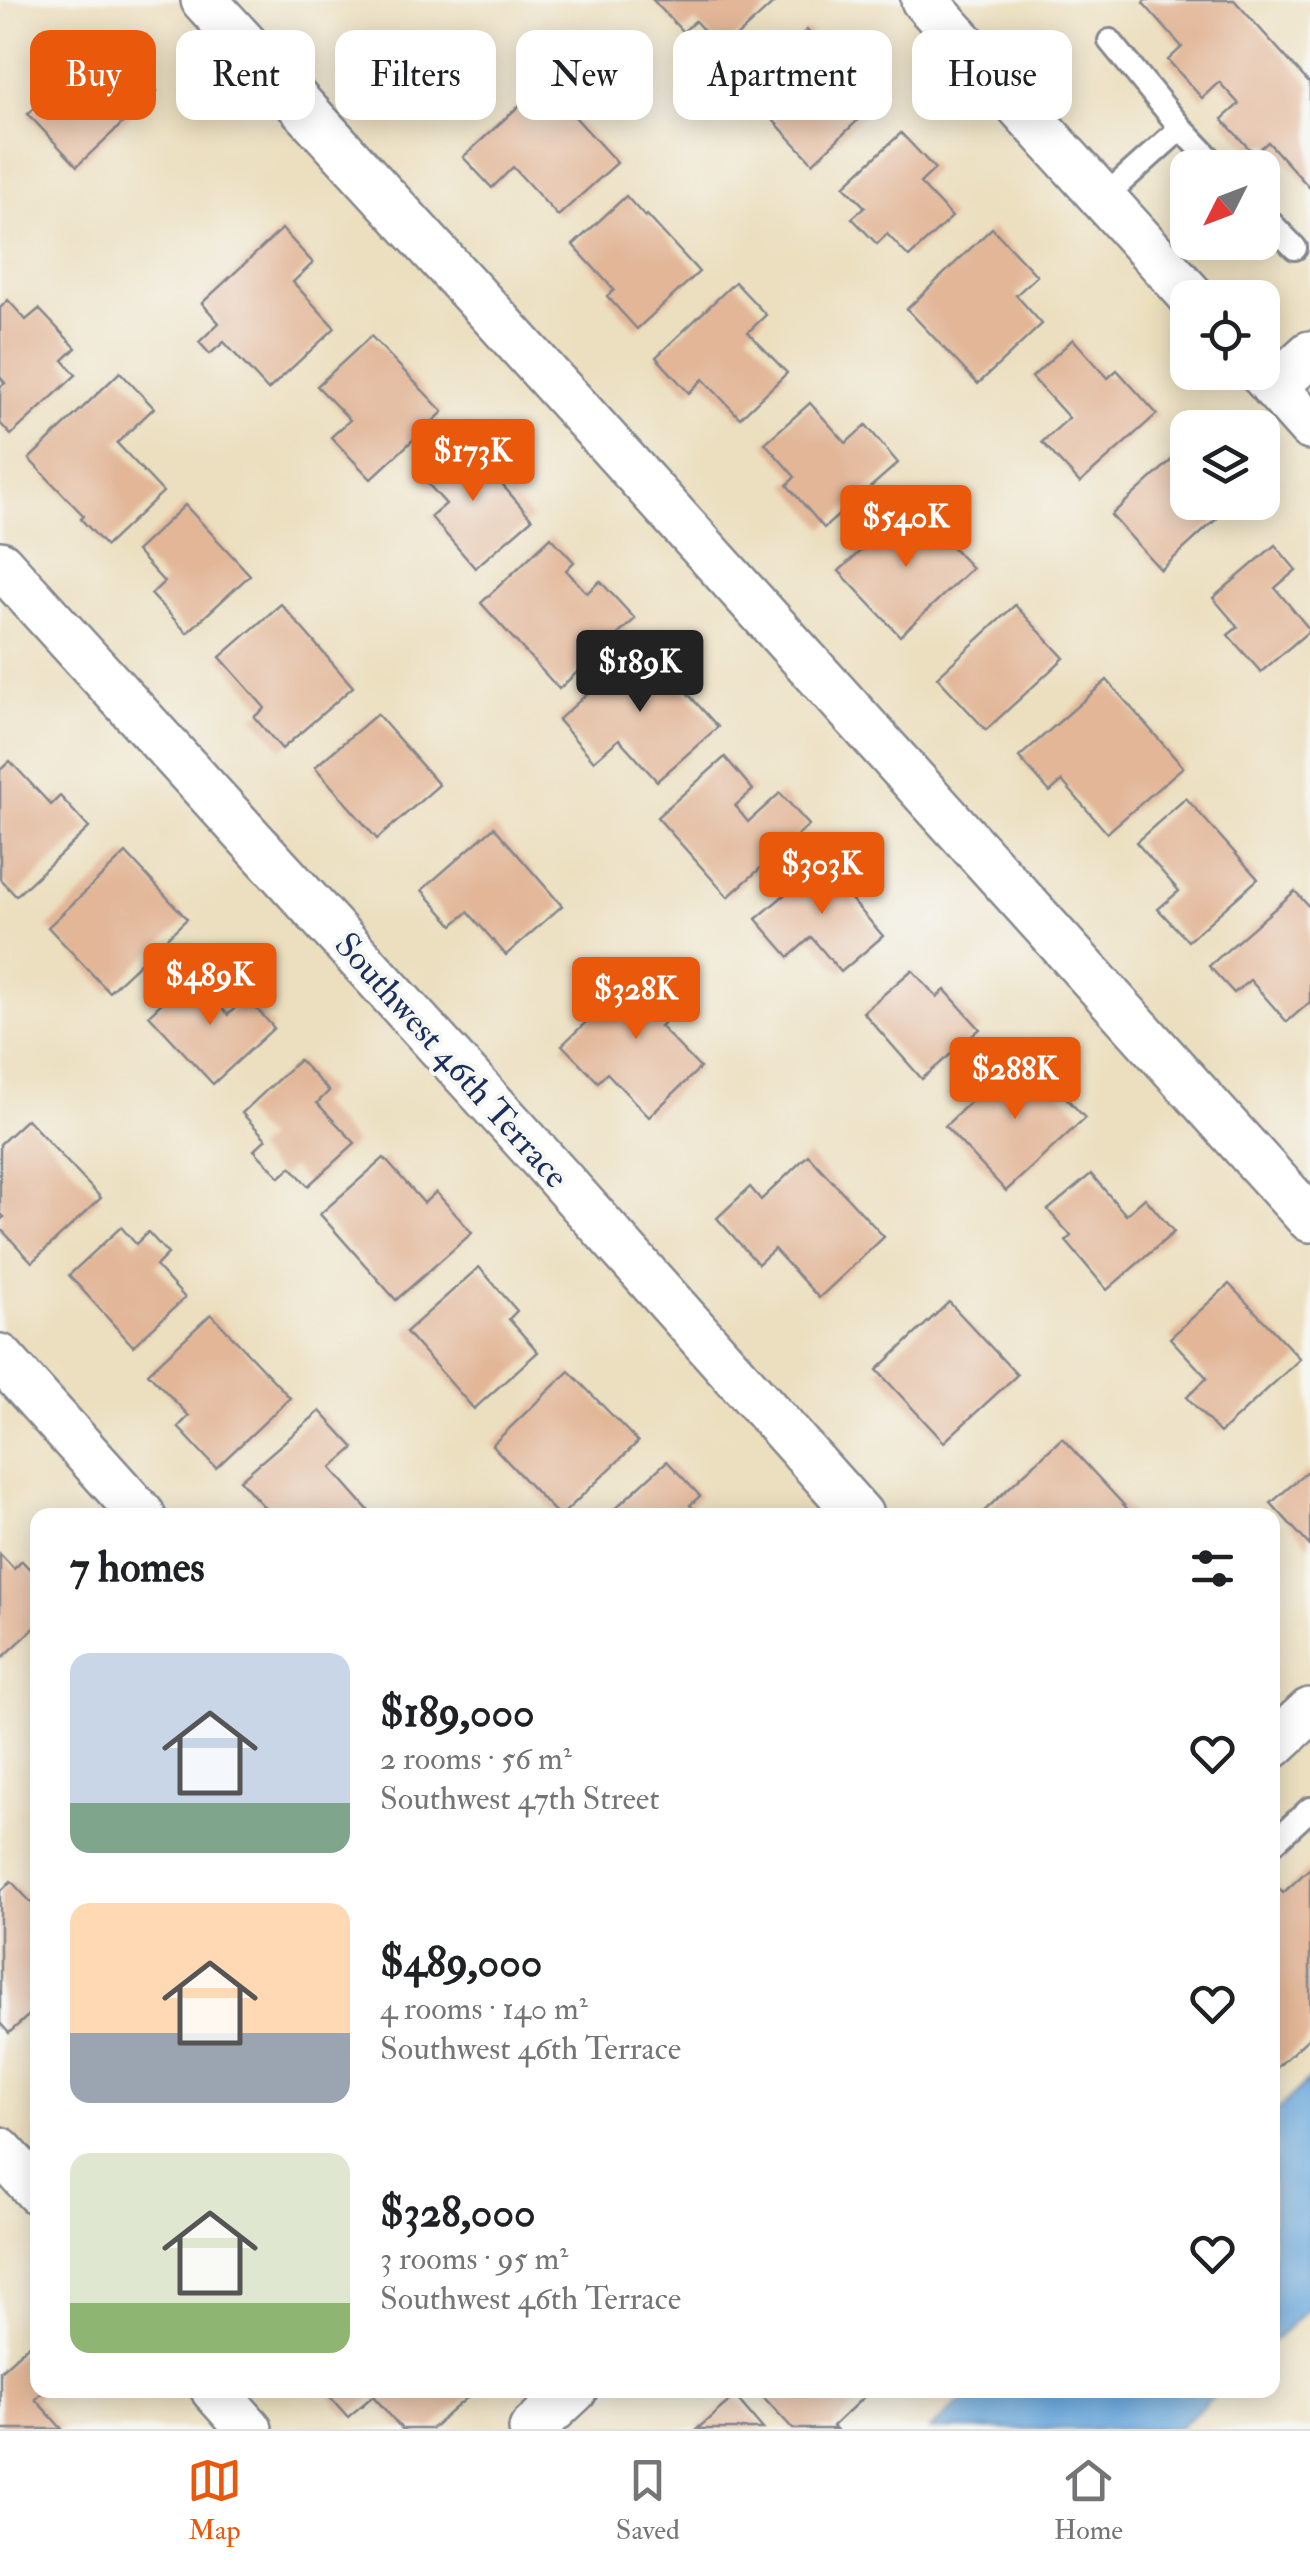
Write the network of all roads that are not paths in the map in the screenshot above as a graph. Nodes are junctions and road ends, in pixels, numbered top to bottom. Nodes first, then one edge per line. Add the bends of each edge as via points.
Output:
1 (204, 0) edge
2 (924, 0) edge
3 (1110, 40) dead end
4 (1182, 128) junction
5 (1202, 150) edge
6 (1103, 198) junction
7 (1280, 233) edge
8 (1295, 248) dead end
9 (1177, 280) edge
10 (1310, 354) edge
11 (1280, 372) edge
12 (1276, 390) edge
13 (1310, 427) edge
14 (0, 564) edge
15 (1310, 1219) edge
16 (0, 1357) edge
17 (136, 1508) edge
18 (854, 1508) edge
19 (1310, 1711) edge
20 (1280, 1739) edge
21 (1310, 1809) edge
22 (1280, 1837) edge
23 (0, 2150) edge
24 (30, 2183) edge
25 (221, 2398) edge
26 (565, 2398) edge
27 (249, 2429) edge
28 (532, 2429) edge

1 - 15 street
2 - 6 street
3 - 4 lane
4 - 5 lane
4 - 6 lane
6 - 9 street
7 - 8 lane
10 - 11 street
12 - 13 street
14 - 18 street, Southwest 46th Terrace
16 - 17 street
19 - 20 street
21 - 22 lane
23 - 24 street
25 - 27 street
26 - 28 street

